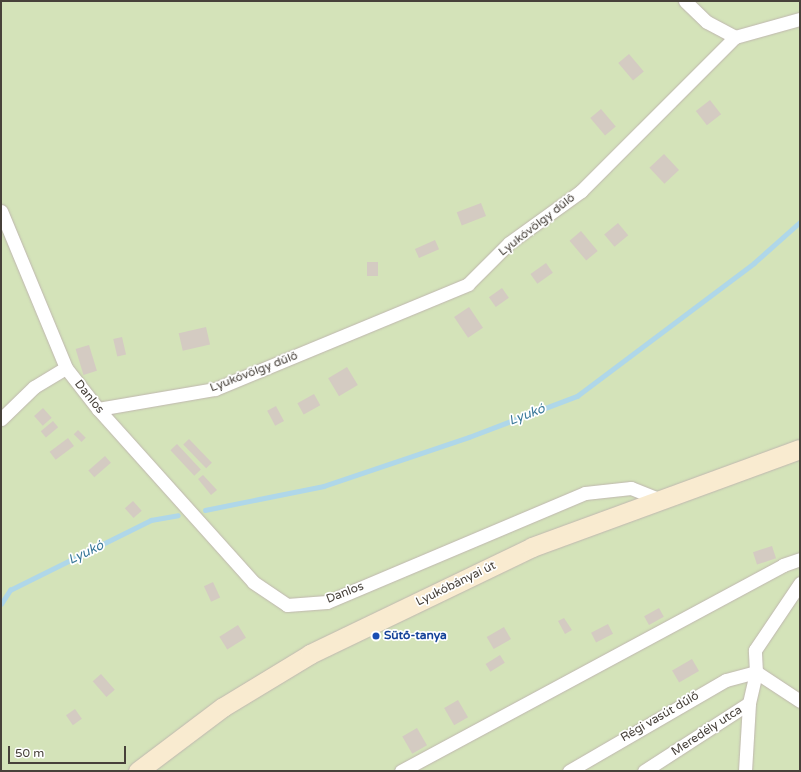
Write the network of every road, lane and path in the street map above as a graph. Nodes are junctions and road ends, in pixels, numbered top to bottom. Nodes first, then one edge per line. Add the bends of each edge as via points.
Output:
1 (685, 1) edge
2 (800, 19) edge
3 (735, 37) junction
4 (1, 211) edge
5 (66, 368) junction
6 (98, 409) junction
7 (1, 419) edge
8 (800, 449) edge
9 (660, 500) junction
10 (800, 560) edge
11 (800, 583) edge
12 (756, 672) junction
13 (800, 701) edge
14 (749, 704) junction
15 (138, 771) edge
16 (401, 771) edge
17 (569, 771) edge
18 (644, 771) edge
19 (745, 771) edge

1 - 3 street via 707,22
2 - 3 street, Lyukóvölgy dűlő
3 - 6 street, Lyukóvölgy dűlő via 581,191 510,243 468,284 215,389
4 - 5 street, Danlos
5 - 6 street, Danlos
5 - 7 street, Danlos via 34,387
6 - 9 street, Danlos via 253,582 287,605 327,602 585,493 631,488
8 - 9 main road, Lyukóbányai út
9 - 15 main road, Lyukóbányai út via 532,548 310,654 224,708
10 - 16 street via 783,565
11 - 12 street via 754,650
12 - 13 street
12 - 14 street
12 - 17 street, Régi vasút dűlő via 726,680
14 - 18 street, Meredély utca
14 - 19 street

